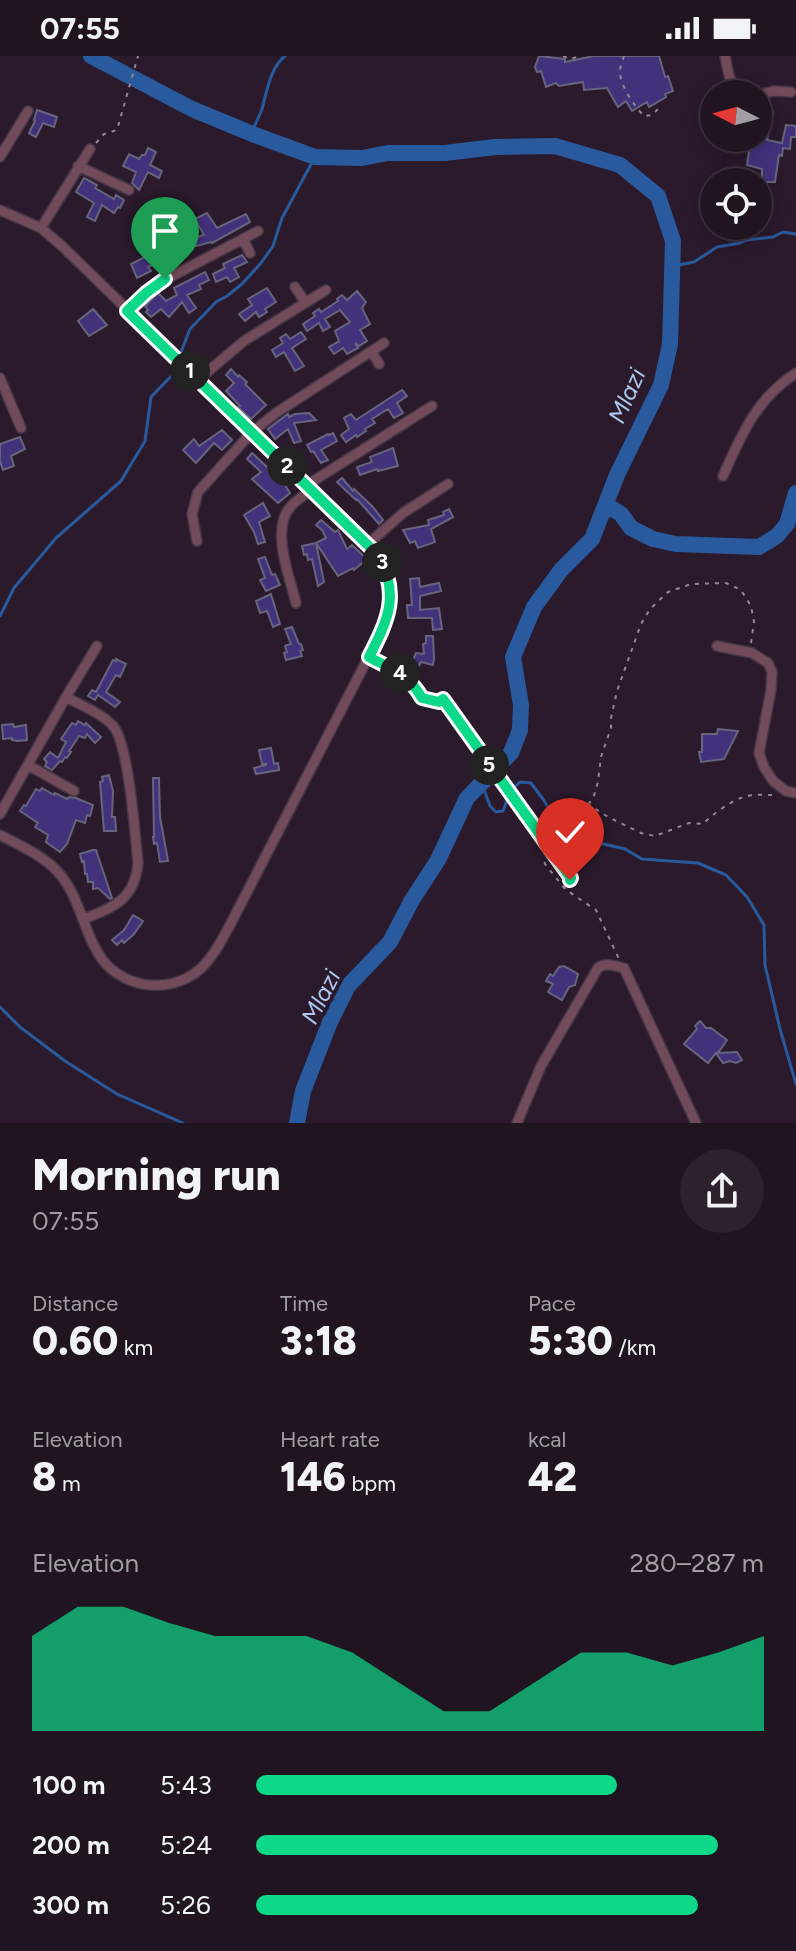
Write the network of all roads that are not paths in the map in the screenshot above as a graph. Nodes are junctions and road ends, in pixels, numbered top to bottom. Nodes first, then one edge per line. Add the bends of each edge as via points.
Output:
1 (725, 56) edge
2 (731, 80) edge
3 (772, 92) edge
4 (791, 92) dead end
5 (28, 111) dead end
6 (90, 149) road end
7 (0, 157) edge
8 (78, 166) junction
9 (129, 190) dead end
10 (0, 210) edge
11 (41, 228) junction
12 (258, 231) dead end
13 (243, 239) junction
14 (250, 253) dead end
15 (295, 287) dead end
16 (326, 290) dead end
17 (305, 302) junction
18 (127, 311) junction
19 (384, 343) dead end
20 (372, 352) junction
21 (379, 364) dead end
22 (796, 373) edge
23 (0, 379) edge
24 (199, 379) junction
25 (432, 406) dead end
26 (21, 428) dead end
27 (252, 432) junction
28 (723, 476) dead end
29 (448, 484) dead end
30 (310, 487) junction
31 (197, 541) dead end
32 (368, 544) junction
33 (296, 603) dead end
34 (97, 646) dead end
35 (717, 646) dead end
36 (66, 697) junction
37 (28, 765) junction
38 (74, 791) dead end
39 (791, 792) edge
40 (0, 814) edge
41 (0, 835) edge
42 (84, 919) junction
43 (517, 1123) edge
44 (696, 1123) edge

1 - 2 street
3 - 4 street
5 - 7 street
6 - 8 street
8 - 9 street
8 - 11 street
10 - 11 street
11 - 18 street
12 - 13 street
13 - 14 street
13 - 18 street via 157,284
15 - 17 street
16 - 17 street
17 - 24 street via 236,347
18 - 24 street
19 - 20 street
20 - 21 street
20 - 27 street
22 - 28 street via 767,396 749,421
23 - 26 street
24 - 27 street
25 - 30 street
27 - 30 street
27 - 31 street via 198,492 192,514
29 - 32 street
30 - 32 street
30 - 33 street via 282,523
32 - 42 street via 387,574 391,602 383,629 212,955 179,982 142,985 104,962
34 - 36 street
35 - 39 street via 748,652 768,663 772,672 759,753 773,781
36 - 37 street
36 - 42 street via 103,717 120,738 138,863 125,897
37 - 38 street
37 - 40 street
41 - 42 street via 57,871
43 - 44 street via 541,1066 602,964 624,968

